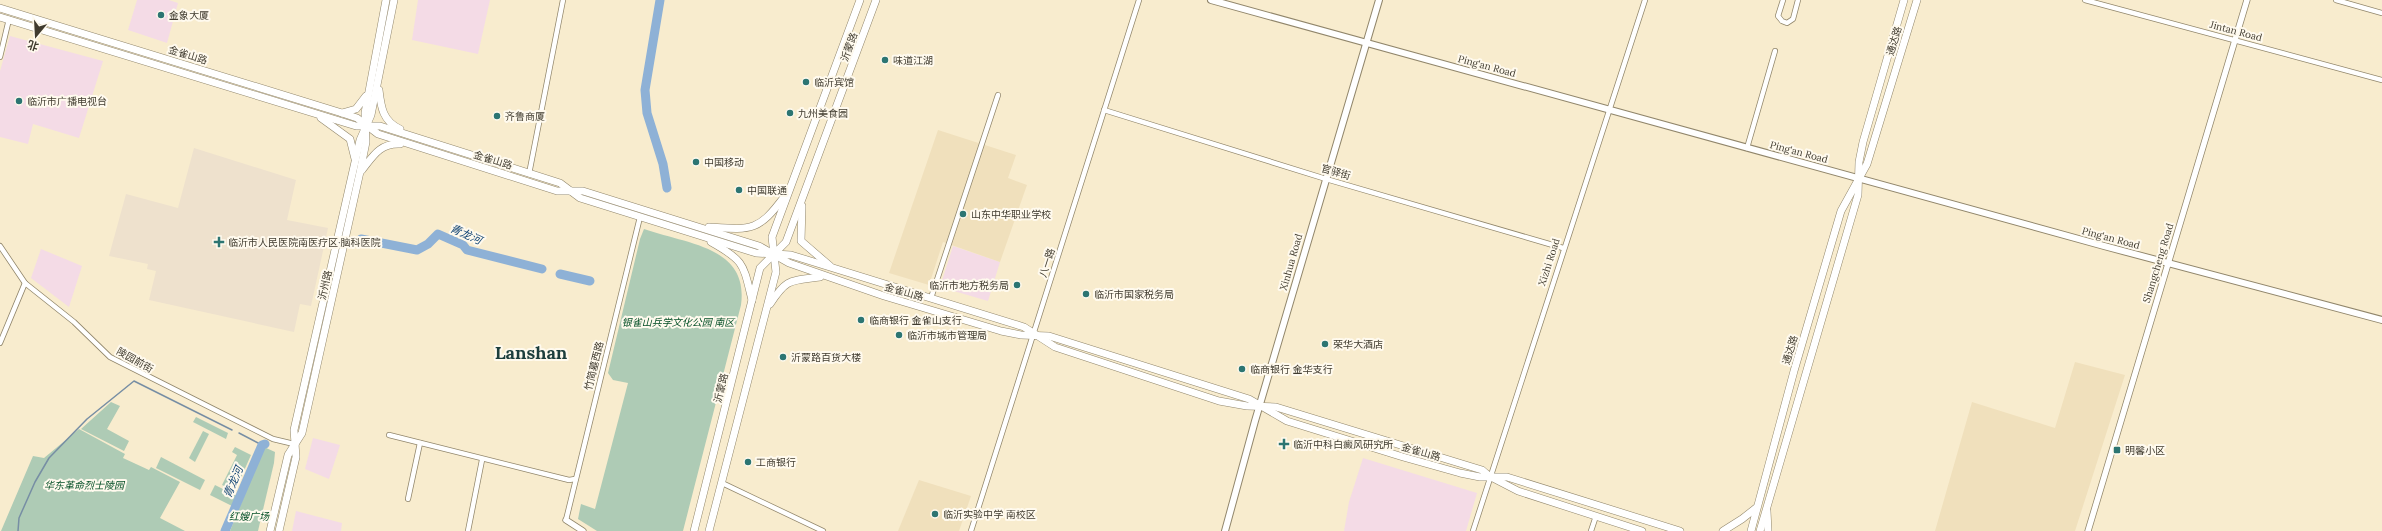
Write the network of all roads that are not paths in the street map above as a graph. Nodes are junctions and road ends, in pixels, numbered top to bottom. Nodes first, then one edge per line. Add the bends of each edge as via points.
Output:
1 (386, 0) edge
2 (394, 0) edge
3 (563, 0) edge
4 (860, 0) edge
5 (876, 0) edge
6 (1139, 0) edge
7 (1211, 0) edge
8 (1379, 0) edge
9 (1645, 0) edge
10 (1783, 0) edge
11 (1798, 0) edge
12 (1904, 0) edge
13 (1917, 0) edge
14 (2085, 0) edge
15 (2247, 0) edge
16 (2336, 0) edge
17 (0, 8) edge
18 (2382, 13) edge
19 (0, 17) edge
20 (9, 20) junction
21 (2235, 40) junction
22 (1366, 43) junction
23 (1775, 51) dead end
24 (0, 57) edge
25 (2382, 80) edge
26 (378, 84) junction
27 (369, 88) junction
28 (998, 95) dead end
29 (1104, 110) junction
30 (1608, 110) junction
31 (342, 113) junction
32 (316, 114) junction
33 (367, 127) junction
34 (420, 139) junction
35 (410, 144) junction
36 (1748, 148) junction
37 (355, 162) junction
38 (360, 172) junction
39 (529, 174) junction
40 (1859, 178) junction
41 (1326, 179) junction
42 (569, 190) junction
43 (789, 191) junction
44 (802, 199) junction
45 (640, 217) junction
46 (697, 226) junction
47 (697, 235) junction
48 (0, 246) edge
49 (1563, 248) junction
50 (773, 254) junction
51 (2167, 263) junction
52 (832, 268) junction
53 (822, 276) junction
54 (25, 283) junction
55 (931, 298) junction
56 (752, 302) junction
57 (766, 309) junction
58 (2382, 320) edge
59 (1034, 334) junction
60 (0, 343) edge
61 (1259, 406) junction
62 (389, 435) dead end
63 (294, 444) junction
64 (420, 444) junction
65 (482, 460) junction
66 (1489, 476) junction
67 (575, 479) junction
68 (722, 484) junction
69 (408, 499) dead end
70 (1767, 506) junction
71 (1756, 507) junction
72 (1596, 516) junction
73 (566, 520) joint
74 (579, 530) edge
75 (270, 531) edge
76 (279, 531) edge
77 (468, 531) edge
78 (694, 531) edge
79 (709, 531) edge
80 (823, 531) edge
81 (971, 531) edge
82 (1225, 531) edge
83 (1473, 531) edge
84 (1590, 531) edge
85 (1642, 531) edge
86 (1680, 531) edge
87 (1723, 531) edge
88 (1751, 531) edge
89 (1760, 531) edge
90 (1768, 531) edge
91 (2088, 531) edge

1 - 27 main road, 沂州路
2 - 26 main road, 沂州路
3 - 39 street
4 - 43 main road, 沂蒙路
5 - 44 main road, 沂蒙路
6 - 29 street, 八一路
7 - 22 main road, Ping'an Road
8 - 22 main road, Xinhua Road
9 - 30 street, Xizhi Road
10 - 11 street via 1778,16 1787,23 1793,20
12 - 40 main road, 通达路 via 1863,142
13 - 40 main road, 通达路 via 1867,164
14 - 21 street, Jintan Road
15 - 21 street, Shangcheng Road
16 - 18 street
17 - 31 main road, 金雀山路
19 - 20 main road, 金雀山路
20 - 24 street
20 - 32 main road, 金雀山路
21 - 25 street, Jintan Road
21 - 51 street, Shangcheng Road
22 - 30 main road, Ping'an Road
22 - 41 main road, Xinhua Road
23 - 36 street
26 - 33 main road, 沂州路
26 - 34 main road via 381,108 385,117 394,126
27 - 31 main road via 359,106
27 - 33 main road, 沂州路 via 365,113
28 - 55 street
29 - 41 street, 官驿街
29 - 59 street, 八一路
30 - 36 main road, Ping'an Road
30 - 49 street, Xizhi Road
31 - 33 main road, 金雀山路 via 357,118
32 - 33 main road, 金雀山路
32 - 37 main road via 350,139
33 - 34 main road, 金雀山路 via 380,126
33 - 35 main road, 金雀山路 via 378,134
33 - 37 main road, 沂州路 via 360,140
33 - 38 main road, 沂州路
34 - 39 main road, 金雀山路
35 - 38 main road via 392,143 378,149
35 - 42 main road, 金雀山路 via 557,191
36 - 40 main road, Ping'an Road
37 - 63 main road, 沂州路 via 294,430
38 - 63 main road, 沂州路 via 302,433
39 - 42 main road, 金雀山路 via 560,183
40 - 51 main road, Ping'an Road
40 - 70 main road, 通达路 via 1856,201
40 - 71 main road, 通达路 via 1841,211
41 - 49 street, 官驿街
41 - 61 main road, Xinhua Road
42 - 45 main road, 金雀山路 via 580,198
42 - 46 main road, 金雀山路 via 583,191
43 - 46 main road via 768,218 745,230
43 - 50 main road, 沂蒙路 via 772,237
44 - 50 main road, 沂蒙路 via 786,242
44 - 52 main road via 802,241
45 - 47 main road, 金雀山路
45 - 67 street, 竹简墓西路
46 - 50 main road, 金雀山路 via 758,246
47 - 50 main road, 金雀山路 via 756,253
47 - 56 main road via 734,255 744,269
48 - 54 street, 陵园前街
49 - 66 street, Xizhi Road
50 - 52 main road, 金雀山路 via 791,256
50 - 53 main road, 金雀山路
50 - 56 main road, 沂蒙路 via 760,268
50 - 57 main road, 沂蒙路 via 776,272
51 - 58 main road, Ping'an Road
51 - 91 street, Shangcheng Road
52 - 55 main road, 金雀山路
53 - 57 main road via 789,281 781,287
53 - 59 main road, 金雀山路 via 1001,331 1021,335
54 - 60 street
54 - 63 street, 陵园前街 via 74,322 110,356 273,439
55 - 59 main road, 金雀山路 via 1024,327
56 - 78 main road, 沂蒙路
57 - 68 main road, 沂蒙路
59 - 61 main road, 金雀山路 via 1049,336 1151,366 1249,399
59 - 61 main road, 金雀山路 via 1055,347 1159,382 1219,401
59 - 81 street, 八一路
61 - 66 main road, 金雀山路 via 1287,421 1403,457 1460,473
61 - 82 main road, Xinhua Road
62 - 64 street
63 - 75 main road, 沂州路 via 288,455
63 - 76 main road, 沂州路 via 296,457
64 - 65 street
64 - 69 street
65 - 67 street via 568,480
65 - 77 street
66 - 72 main road, 金雀山路 via 1518,491
66 - 83 street, Xizhi Road
66 - 86 main road, 金雀山路 via 1507,477
67 - 73 street, 竹简墓西路
68 - 79 main road, 沂蒙路
68 - 80 street
70 - 89 main road, 通达路
70 - 90 main road
71 - 87 main road
71 - 88 main road, 通达路
72 - 84 street
72 - 85 main road, 金雀山路
73 - 74 street

